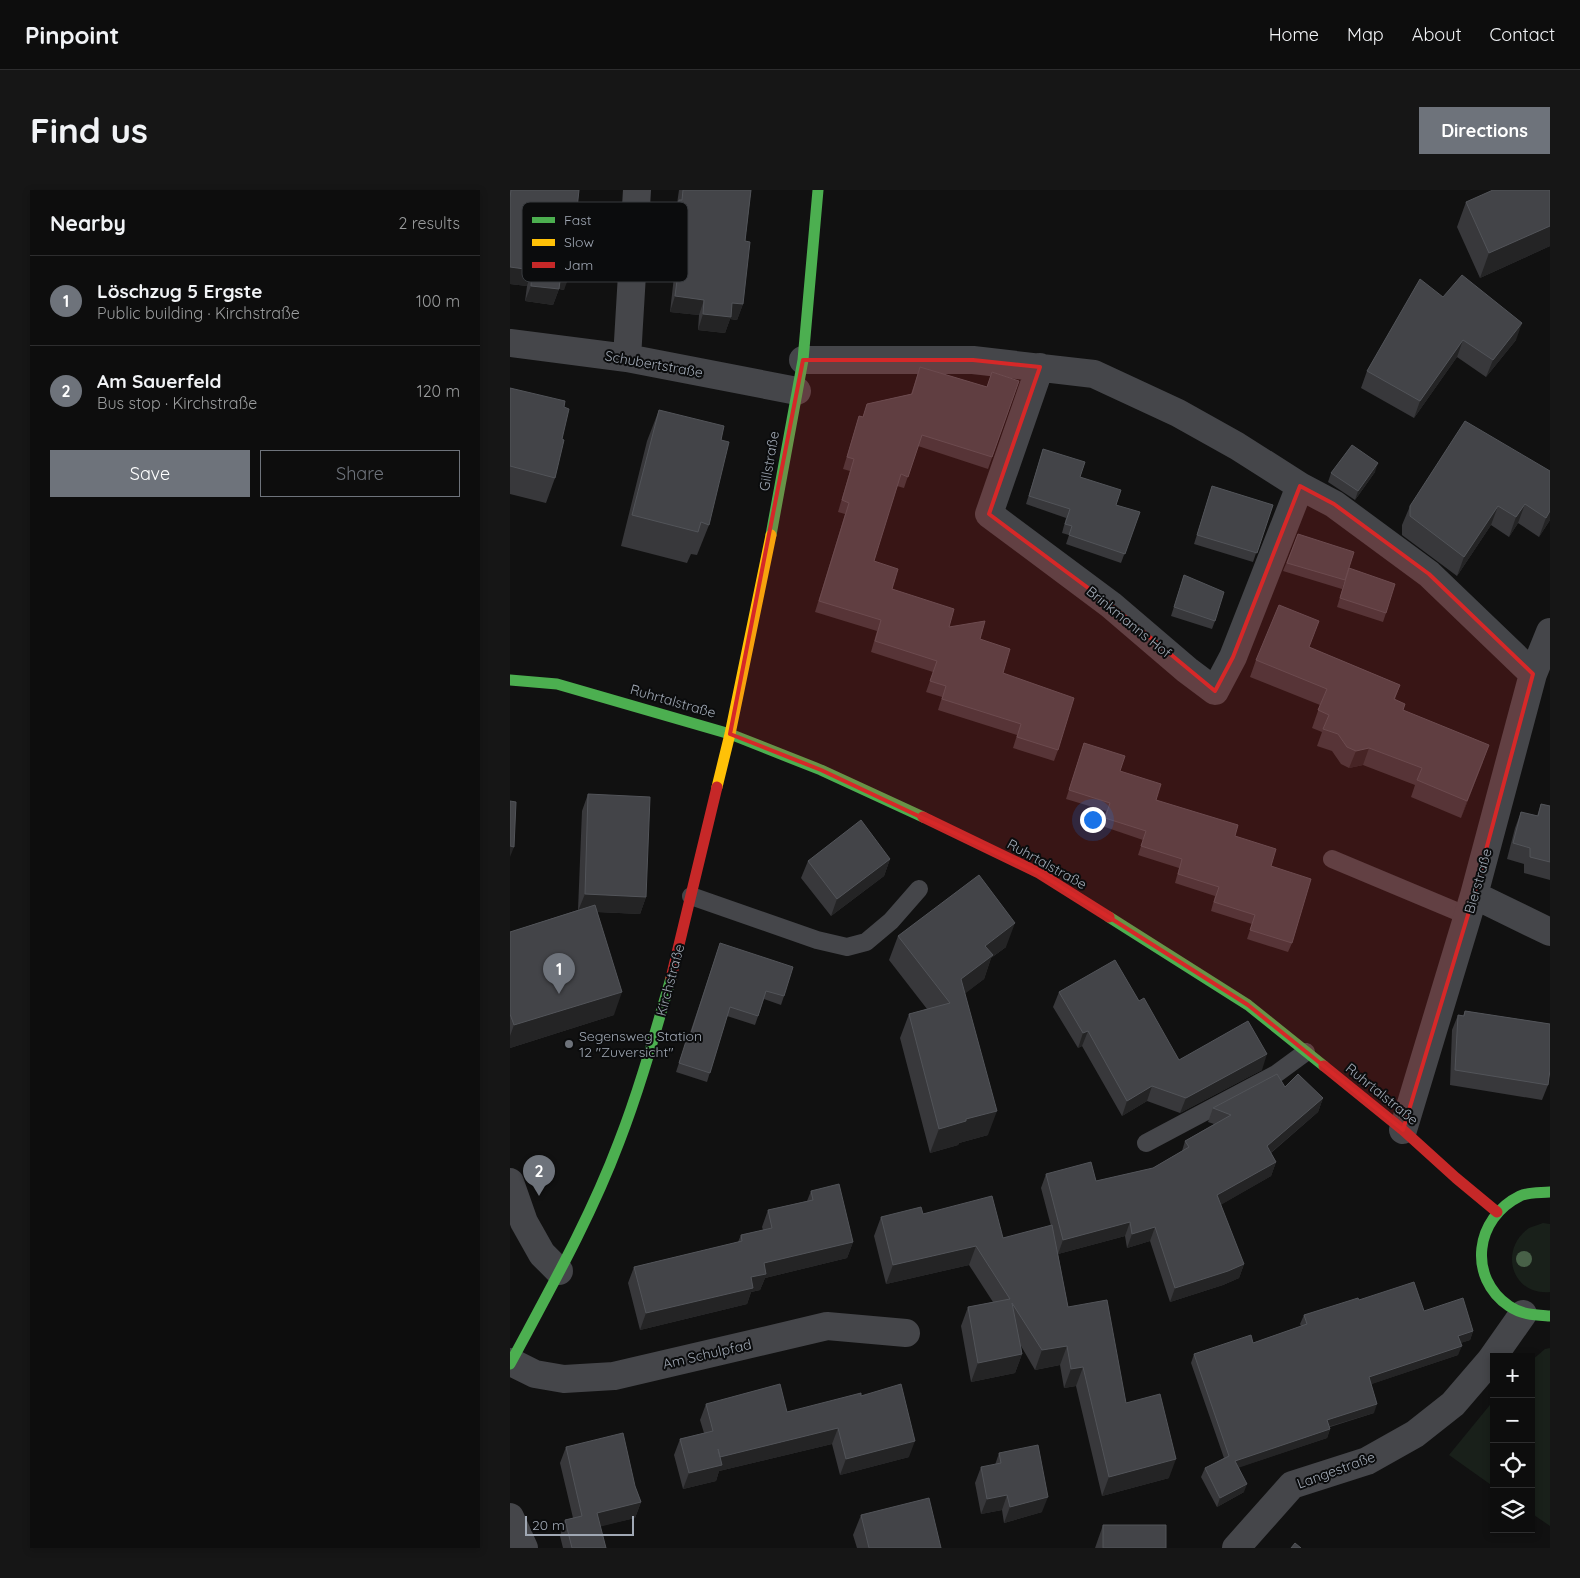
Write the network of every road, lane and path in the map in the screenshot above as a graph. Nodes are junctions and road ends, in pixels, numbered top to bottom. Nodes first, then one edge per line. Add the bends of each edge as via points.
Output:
1 (818, 190) edge
2 (632, 282) edge
3 (510, 343) edge
4 (627, 358) junction
5 (803, 360) junction
6 (1040, 367) junction
7 (797, 391) junction
8 (1300, 486) junction
9 (1550, 632) edge
10 (1533, 674) junction
11 (510, 680) edge
12 (730, 734) junction
13 (1332, 859) dead end
14 (918, 889) dead end
15 (691, 896) junction
16 (1471, 906) junction
17 (1550, 932) edge
18 (1306, 1052) junction
19 (1403, 1130) junction
20 (1146, 1143) dead end
21 (510, 1182) edge
22 (1550, 1192) edge
23 (1496, 1212) junction
24 (559, 1271) junction
25 (1523, 1314) junction
26 (1550, 1316) edge
27 (906, 1334) dead end
28 (510, 1363) edge
29 (510, 1517) edge
30 (524, 1548) edge
31 (1236, 1548) edge

1 - 5 main road, Gillstraße
2 - 4 street
3 - 4 street, Schubertstraße
4 - 7 street, Schubertstraße
5 - 6 street via 973,360
5 - 7 main road, Gillstraße
6 - 8 street via 1094,374 1178,413
6 - 8 street, Brinkmanns Hof via 989,514 1111,605 1215,690 1233,657
7 - 12 main road, Gillstraße via 768,554
8 - 10 street via 1334,504 1429,574
9 - 10 street, Bierstraße
10 - 16 street, Bierstraße
11 - 12 main road, Ruhrtalstraße via 557,684
12 - 15 main road, Kirchstraße
12 - 18 main road, Ruhrtalstraße via 821,770 1039,873 1248,1005
13 - 16 lane
14 - 15 lane via 891,921 866,942 847,947 817,940
15 - 24 main road, Kirchstraße via 650,1054 619,1144
16 - 17 street
16 - 19 street, Bierstraße
18 - 19 main road, Ruhrtalstraße
18 - 20 lane via 1276,1074
19 - 23 main road, Ruhrtalstraße
21 - 24 street via 524,1222 542,1254
22 - 23 main road via 1523,1195
23 - 25 main road via 1484,1233 1480,1258 1484,1274 1502,1301
24 - 28 main road, Kirchstraße
25 - 26 main road
25 - 31 street, Langestraße via 1490,1361 1453,1404 1416,1434 1367,1461 1292,1485
27 - 28 street, Am Schulpfad via 827,1326 604,1377 564,1379 535,1374
29 - 30 street

